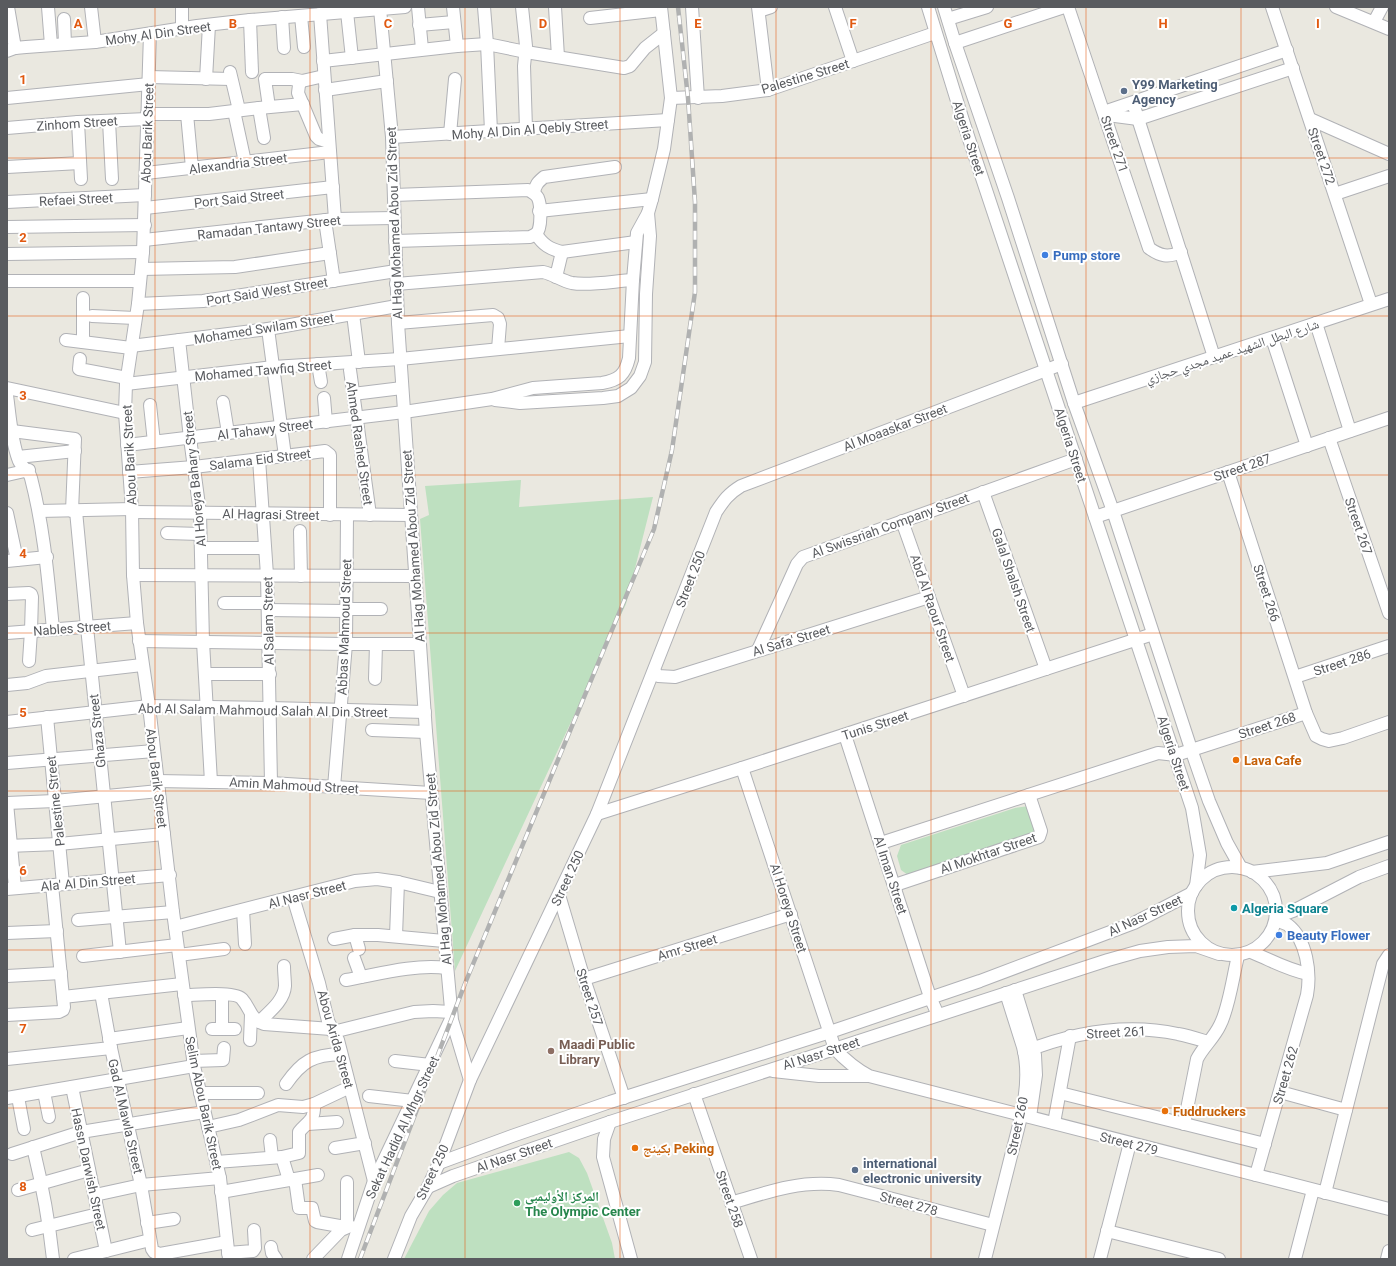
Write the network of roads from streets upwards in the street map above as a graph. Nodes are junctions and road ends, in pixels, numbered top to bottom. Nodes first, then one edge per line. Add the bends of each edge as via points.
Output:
1 (8, 7) edge
2 (48, 7) edge
3 (94, 7) edge
4 (182, 7) edge
5 (405, 7) edge
6 (418, 7) edge
7 (452, 7) edge
8 (484, 7) edge
9 (522, 7) edge
10 (555, 7) edge
11 (692, 7) edge
12 (772, 7) edge
13 (835, 7) edge
14 (928, 7) edge
15 (987, 7) edge
16 (1064, 7) edge
17 (1068, 7) edge
18 (1272, 7) edge
19 (1336, 7) edge
20 (1382, 7) edge
21 (380, 9) junction
22 (661, 9) edge
23 (758, 9) edge
24 (347, 12) junction
25 (946, 13) edge
26 (320, 14) junction
27 (301, 16) junction
28 (282, 17) junction
29 (590, 18) dead end
30 (64, 19) dead end
31 (250, 20) junction
32 (454, 22) junction
33 (1374, 22) junction
34 (209, 25) junction
35 (419, 25) junction
36 (182, 29) junction
37 (1389, 29) edge
38 (664, 33) junction
39 (935, 33) junction
40 (150, 34) junction
41 (95, 42) junction
42 (955, 42) junction
43 (65, 44) junction
44 (488, 44) junction
45 (51, 45) junction
46 (457, 46) junction
47 (304, 47) dead end
48 (284, 48) dead end
49 (11, 49) edge
50 (422, 49) junction
51 (1287, 50) junction
52 (526, 52) junction
53 (384, 54) junction
54 (558, 57) junction
55 (352, 58) junction
56 (323, 61) junction
57 (853, 61) junction
58 (1293, 68) junction
59 (260, 74) junction
60 (324, 76) junction
61 (206, 79) junction
62 (455, 79) dead end
63 (149, 80) junction
64 (302, 81) junction
65 (387, 81) junction
66 (325, 90) junction
67 (768, 90) junction
68 (7, 98) edge
69 (671, 98) junction
70 (698, 98) junction
71 (1133, 103) junction
72 (303, 104) junction
73 (264, 107) junction
74 (237, 110) junction
75 (1104, 112) junction
76 (187, 114) junction
77 (147, 117) junction
78 (1138, 119) junction
79 (1310, 119) junction
80 (109, 120) junction
81 (668, 120) junction
82 (78, 122) junction
83 (7, 128) edge
84 (526, 129) junction
85 (491, 131) junction
86 (450, 134) junction
87 (392, 137) junction
88 (264, 138) dead end
89 (329, 147) junction
90 (1389, 154) edge
91 (245, 162) junction
92 (80, 163) junction
93 (8, 165) edge
94 (615, 167) dead end
95 (192, 168) junction
96 (146, 174) junction
97 (1389, 176) edge
98 (81, 179) dead end
99 (112, 179) dead end
100 (334, 187) junction
101 (534, 193) junction
102 (1334, 194) junction
103 (145, 195) junction
104 (394, 195) junction
105 (652, 200) junction
106 (7, 202) edge
107 (145, 208) junction
108 (539, 211) junction
109 (648, 213) junction
110 (394, 218) junction
111 (1015, 219) junction
112 (330, 220) junction
113 (145, 225) junction
114 (997, 225) junction
115 (7, 227) edge
116 (536, 234) junction
117 (144, 240) junction
118 (395, 241) junction
119 (636, 242) junction
120 (143, 252) junction
121 (562, 252) junction
122 (1181, 252) junction
123 (330, 253) junction
124 (7, 254) edge
125 (396, 271) junction
126 (141, 275) junction
127 (556, 277) junction
128 (633, 280) junction
129 (7, 281) edge
130 (334, 281) junction
131 (396, 284) junction
132 (83, 298) dead end
133 (1389, 299) edge
134 (138, 304) junction
135 (1371, 304) junction
136 (397, 306) junction
137 (353, 314) junction
138 (92, 316) dead end
139 (1047, 316) junction
140 (136, 318) junction
141 (398, 323) junction
142 (1030, 323) junction
143 (1316, 323) junction
144 (268, 329) junction
145 (630, 336) junction
146 (1272, 338) junction
147 (66, 340) dead end
148 (179, 340) junction
149 (83, 342) junction
150 (131, 347) junction
151 (498, 349) junction
152 (1214, 357) junction
153 (80, 359) dead end
154 (400, 359) junction
155 (318, 364) junction
156 (1062, 364) junction
157 (354, 366) junction
158 (273, 367) junction
159 (1046, 370) junction
160 (183, 378) junction
161 (126, 381) junction
162 (320, 382) dead end
163 (7, 388) edge
164 (402, 388) junction
165 (353, 394) junction
166 (7, 395) edge
167 (324, 398) dead end
168 (492, 399) junction
169 (223, 402) dead end
170 (1074, 403) junction
171 (150, 405) dead end
172 (125, 412) junction
173 (404, 412) junction
174 (356, 418) junction
175 (1389, 418) edge
176 (326, 422) junction
177 (281, 427) junction
178 (12, 431) junction
179 (1350, 431) junction
180 (228, 433) junction
181 (190, 438) junction
182 (1329, 438) junction
183 (154, 442) junction
184 (127, 445) junction
185 (1307, 446) junction
186 (75, 451) junction
187 (285, 456) junction
188 (18, 457) junction
189 (259, 459) junction
190 (1076, 459) junction
191 (194, 467) junction
192 (28, 470) junction
193 (129, 472) junction
194 (1228, 472) junction
195 (7, 475) edge
196 (983, 492) junction
197 (730, 493) joint
198 (39, 511) junction
199 (74, 511) junction
200 (132, 511) junction
201 (1113, 511) junction
202 (7, 513) edge
203 (200, 513) junction
204 (263, 514) junction
205 (330, 515) junction
206 (347, 515) junction
207 (370, 515) junction
208 (411, 516) junction
209 (1095, 517) junction
210 (902, 521) junction
211 (300, 531) dead end
212 (167, 534) dead end
213 (200, 534) junction
214 (201, 548) junction
215 (265, 548) junction
216 (46, 556) junction
217 (12, 560) edge
218 (133, 575) junction
219 (202, 575) junction
220 (268, 576) junction
221 (301, 576) junction
222 (346, 576) junction
223 (415, 576) junction
224 (7, 594) edge
225 (928, 597) junction
226 (224, 603) dead end
227 (268, 606) junction
228 (381, 609) dead end
229 (346, 610) junction
230 (1389, 613) edge
231 (137, 623) junction
232 (87, 627) junction
233 (53, 629) junction
234 (31, 631) junction
235 (7, 633) edge
236 (1153, 634) junction
237 (1136, 640) junction
238 (139, 641) junction
239 (203, 642) junction
240 (269, 643) junction
241 (346, 644) junction
242 (376, 644) junction
243 (420, 644) junction
244 (1389, 646) edge
245 (758, 650) junction
246 (28, 661) dead end
247 (142, 665) junction
248 (1046, 669) junction
249 (91, 671) junction
250 (654, 672) junction
251 (205, 674) junction
252 (270, 674) junction
253 (1295, 677) junction
254 (375, 679) dead end
255 (7, 685) edge
256 (964, 696) junction
257 (148, 706) junction
258 (207, 707) junction
259 (270, 708) junction
260 (340, 710) junction
261 (95, 712) junction
262 (425, 712) junction
263 (1306, 713) junction
264 (46, 717) junction
265 (7, 722) edge
266 (1389, 722) edge
267 (372, 730) dead end
268 (426, 732) junction
269 (845, 735) junction
270 (1191, 750) junction
271 (154, 751) junction
272 (100, 755) junction
273 (1176, 755) junction
274 (51, 759) junction
275 (7, 763) edge
276 (742, 768) junction
277 (211, 782) junction
278 (271, 783) junction
279 (158, 786) junction
280 (334, 787) junction
281 (431, 793) junction
282 (1029, 795) junction
283 (104, 796) junction
284 (55, 801) junction
285 (7, 803) edge
286 (597, 814) junction
287 (164, 834) junction
288 (108, 839) junction
289 (1389, 842) edge
290 (881, 843) junction
291 (59, 844) junction
292 (9, 846) edge
293 (1389, 866) edge
294 (1247, 870) junction
295 (170, 875) junction
296 (112, 880) junction
297 (398, 882) junction
298 (58, 885) junction
299 (895, 885) junction
300 (11, 889) edge
301 (1194, 890) junction
302 (440, 892) junction
303 (559, 895) junction
304 (293, 897) junction
305 (243, 910) junction
306 (173, 912) junction
307 (791, 914) junction
308 (116, 917) junction
309 (1276, 919) junction
310 (78, 920) dead end
311 (175, 927) junction
312 (57, 931) junction
313 (7, 933) edge
314 (355, 935) junction
315 (334, 939) dead end
316 (399, 940) junction
317 (444, 941) junction
318 (245, 944) dead end
319 (224, 949) dead end
320 (178, 950) junction
321 (120, 952) junction
322 (1250, 952) junction
323 (1219, 954) junction
324 (1389, 955) edge
325 (83, 956) dead end
326 (1238, 956) junction
327 (284, 966) dead end
328 (447, 968) junction
329 (61, 973) junction
330 (1308, 974) junction
331 (7, 976) edge
332 (361, 977) junction
333 (584, 979) junction
334 (346, 980) dead end
335 (183, 990) junction
336 (1010, 992) junction
337 (101, 993) junction
338 (222, 995) junction
339 (930, 997) junction
340 (63, 998) junction
341 (7, 1015) edge
342 (938, 1015) junction
343 (451, 1016) junction
344 (255, 1019) junction
345 (188, 1028) junction
346 (235, 1029) dead end
347 (332, 1030) junction
348 (830, 1032) junction
349 (1070, 1036) junction
350 (250, 1040) dead end
351 (1208, 1042) junction
352 (110, 1044) junction
353 (224, 1048) dead end
354 (835, 1048) junction
355 (1029, 1050) junction
356 (341, 1054) junction
357 (7, 1059) edge
358 (395, 1061) dead end
359 (193, 1064) junction
360 (430, 1065) junction
361 (770, 1070) junction
362 (870, 1076) junction
363 (118, 1079) junction
364 (470, 1080) junction
365 (286, 1084) dead end
366 (72, 1087) junction
367 (350, 1087) junction
368 (44, 1092) junction
369 (1280, 1092) junction
370 (200, 1093) junction
371 (258, 1093) dead end
372 (1060, 1093) junction
373 (694, 1094) junction
374 (368, 1096) dead end
375 (12, 1097) edge
376 (624, 1098) junction
377 (413, 1101) junction
378 (314, 1104) junction
379 (1346, 1110) junction
380 (204, 1112) junction
381 (49, 1116) dead end
382 (1026, 1116) junction
383 (337, 1122) dead end
384 (610, 1122) junction
385 (1054, 1123) junction
386 (128, 1124) junction
387 (308, 1124) junction
388 (1184, 1124) junction
389 (208, 1127) junction
390 (24, 1129) dead end
391 (81, 1132) junction
392 (270, 1140) dead end
393 (365, 1143) junction
394 (1130, 1143) junction
395 (1265, 1144) junction
396 (33, 1147) junction
397 (335, 1148) dead end
398 (12, 1154) dead end
399 (277, 1157) junction
400 (216, 1162) junction
401 (439, 1163) junction
402 (89, 1170) junction
403 (318, 1175) dead end
404 (1256, 1175) junction
405 (220, 1178) junction
406 (292, 1179) junction
407 (374, 1181) junction
408 (347, 1182) dead end
409 (42, 1183) junction
410 (142, 1185) junction
411 (428, 1187) junction
412 (18, 1190) dead end
413 (1313, 1190) junction
414 (221, 1192) junction
415 (1325, 1193) junction
416 (95, 1196) junction
417 (732, 1202) junction
418 (1389, 1209) edge
419 (98, 1214) junction
420 (174, 1219) dead end
421 (148, 1223) junction
422 (993, 1225) junction
423 (50, 1226) junction
424 (350, 1227) junction
425 (32, 1230) dead end
426 (254, 1230) dead end
427 (1108, 1231) junction
428 (150, 1240) junction
429 (271, 1248) dead end
430 (106, 1251) junction
431 (228, 1251) edge
432 (1389, 1251) edge
433 (1195, 1256) edge
434 (53, 1259) edge
435 (74, 1259) edge
436 (276, 1259) edge
437 (313, 1259) edge
438 (348, 1259) edge
439 (394, 1259) edge
440 (632, 1259) edge
441 (751, 1259) edge
442 (985, 1259) edge
443 (1100, 1259) edge
444 (1219, 1259) edge
445 (1295, 1259) edge
446 (1387, 1259) edge

1 - 49 street
2 - 45 street
3 - 41 street
4 - 36 street
5 - 21 street, Mohy Al Din Street
6 - 35 street
7 - 32 street
8 - 44 street
9 - 52 street
10 - 54 street
11 - 70 street
12 - 23 street
13 - 57 street
14 - 39 street, Algeria Street
15 - 25 street
16 - 42 street
17 - 75 street, Street 271
18 - 51 street, Street 272
19 - 33 street
20 - 33 street
21 - 24 street, Mohy Al Din Street
21 - 53 street, Al Hag Mohamed Abou Zid Street
22 - 29 street
22 - 38 street
23 - 67 street
24 - 26 street, Mohy Al Din Street
24 - 55 street
25 - 42 street, Algeria Street
26 - 27 street, Mohy Al Din Street
26 - 56 street
27 - 28 street, Mohy Al Din Street
27 - 47 street
28 - 31 street, Mohy Al Din Street
28 - 48 street
30 - 43 street
31 - 34 street, Mohy Al Din Street
31 - 59 street
32 - 35 street
32 - 46 street
33 - 37 street
34 - 36 street, Mohy Al Din Street
34 - 61 street
35 - 50 street
36 - 40 street, Mohy Al Din Street
38 - 54 street via 645,48 630,66 624,68
38 - 69 street
39 - 57 street, Palestine Street
39 - 114 street, Algeria Street
40 - 41 street, Mohy Al Din Street
40 - 63 street, Abou Barik Street
41 - 43 street, Mohy Al Din Street
42 - 111 street, Algeria Street
43 - 45 street, Mohy Al Din Street
44 - 46 street
44 - 52 street
44 - 85 street
45 - 49 street, Mohy Al Din Street
46 - 50 street
50 - 53 street
51 - 58 street, Street 272
51 - 71 street
52 - 54 street
52 - 84 street
53 - 55 street
53 - 65 street, Al Hag Mohamed Abou Zid Street
55 - 56 street
56 - 60 street
57 - 67 street, Palestine Street
58 - 78 street
58 - 79 street, Street 272
59 - 64 street
59 - 73 street
60 - 64 street
60 - 66 street
61 - 63 street
61 - 74 street via 230,75
62 - 86 street
63 - 68 street
63 - 77 street, Abou Barik Street
64 - 72 street via 298,93
65 - 66 street
65 - 87 street, Al Hag Mohamed Abou Zid Street
66 - 89 street
67 - 70 street, Palestine Street
69 - 70 street, Palestine Street
69 - 81 street
71 - 75 street
71 - 78 street
72 - 73 street, Zinhom Street
72 - 89 street via 316,136
73 - 74 street, Zinhom Street
73 - 88 street
74 - 76 street, Zinhom Street
74 - 91 street
75 - 78 street
75 - 122 street, Street 271 via 1150,248 1164,256
76 - 77 street, Zinhom Street
76 - 95 street
77 - 80 street, Zinhom Street
77 - 96 street, Abou Barik Street
78 - 122 street
79 - 90 street
79 - 102 street, Street 272
80 - 82 street, Zinhom Street
80 - 99 street
81 - 84 street, Mohy Al Din Al Qebly Street
81 - 105 street
82 - 83 street, Zinhom Street
82 - 92 street
84 - 85 street, Mohy Al Din Al Qebly Street
85 - 86 street, Mohy Al Din Al Qebly Street
86 - 87 street, Mohy Al Din Al Qebly Street
87 - 104 street, Al Hag Mohamed Abou Zid Street
89 - 91 street, Alexandria Street
89 - 100 street
91 - 95 street, Alexandria Street
92 - 93 street
92 - 98 street
94 - 101 street via 544,177 535,186
95 - 96 street, Alexandria Street
96 - 103 street, Abou Barik Street
97 - 102 street
100 - 107 street, Port Said Street
100 - 112 street
101 - 104 street via 522,190
101 - 108 street via 538,198
102 - 135 street, Street 272
103 - 106 street, Refaei Street
103 - 107 street, Abou Barik Street
104 - 110 street, Al Hag Mohamed Abou Zid Street
105 - 108 street
105 - 109 street
107 - 113 street, Abou Barik Street
108 - 116 street via 540,223
109 - 119 street via 637,234
109 - 168 street via 650,236 645,362 640,376 631,388 618,396 603,398 520,403
110 - 112 street, Ramadan Tantawy Street
110 - 118 street, Al Hag Mohamed Abou Zid Street
111 - 114 street
111 - 139 street, Algeria Street
112 - 117 street, Ramadan Tantawy Street
112 - 123 street
113 - 115 street
113 - 117 street, Abou Barik Street
114 - 142 street, Algeria Street
116 - 118 street via 530,237
116 - 121 street via 551,250
117 - 120 street, Abou Barik Street
118 - 125 street, Al Hag Mohamed Abou Zid Street
119 - 121 street
119 - 128 street
120 - 124 street
120 - 126 street, Abou Barik Street
121 - 127 street
122 - 152 street
123 - 126 street via 235,267
123 - 130 street
125 - 130 street, Port Said West Street
125 - 131 street, Al Hag Mohamed Abou Zid Street
126 - 129 street
126 - 134 street, Abou Barik Street
127 - 128 street via 580,284
127 - 131 street via 543,272
128 - 145 street
130 - 134 street, Port Said West Street via 203,301
131 - 136 street, Al Hag Mohamed Abou Zid Street
132 - 149 street
133 - 135 street, شارع البطل الشهيد عميد مجدي حجازي
134 - 140 street, Abou Barik Street
135 - 143 street, شارع البطل الشهيد عميد مجدي حجازي
136 - 137 street, Mohamed Swilam Street
136 - 141 street, Al Hag Mohamed Abou Zid Street
137 - 144 street, Mohamed Swilam Street
137 - 157 street, Ahmed Rashed Street
138 - 140 street
139 - 142 street
139 - 156 street, Algeria Street
140 - 150 street, Abou Barik Street
141 - 151 street via 493,315 498,318 500,324
141 - 154 street, Al Hag Mohamed Abou Zid Street
142 - 159 street, Algeria Street
143 - 146 street, شارع البطل الشهيد عميد مجدي حجازي
143 - 179 street
144 - 148 street, Mohamed Swilam Street
144 - 158 street
145 - 151 street, Mohamed Tawfiq Street
145 - 168 street via 626,368 612,381 533,388
146 - 152 street, شارع البطل الشهيد عميد مجدي حجازي
146 - 185 street
147 - 149 street, Mohamed Swilam Street
148 - 150 street, Mohamed Swilam Street
148 - 160 street, Al Horeya Bahary Street
149 - 150 street, Mohamed Swilam Street
150 - 161 street, Abou Barik Street
151 - 154 street, Mohamed Tawfiq Street
152 - 170 street, شارع البطل الشهيد عميد مجدي حجازي
153 - 161 street, Mohamed Tawfiq Street via 79,369
154 - 157 street, Mohamed Tawfiq Street
154 - 164 street, Al Hag Mohamed Abou Zid Street
155 - 157 street, Mohamed Tawfiq Street
155 - 158 street, Mohamed Tawfiq Street
155 - 162 street
156 - 159 street, Al Moaaskar Street
156 - 170 street, Algeria Street
157 - 165 street, Ahmed Rashed Street
158 - 160 street, Mohamed Tawfiq Street
158 - 177 street
159 - 190 street, Algeria Street
159 - 197 street, Al Moaaskar Street via 741,486
160 - 161 street, Mohamed Tawfiq Street
160 - 181 street, Al Horeya Bahary Street
161 - 172 street, Abou Barik Street
163 - 172 street
164 - 165 street
164 - 173 street, Al Hag Mohamed Abou Zid Street
165 - 174 street, Ahmed Rashed Street
166 - 178 street
167 - 176 street
168 - 173 street, Al Tahawy Street
169 - 180 street
170 - 201 street, Algeria Street
171 - 183 street
172 - 184 street, Abou Barik Street
173 - 174 street, Al Tahawy Street
173 - 208 street, Al Hag Mohamed Abou Zid Street
174 - 176 street, Al Tahawy Street
174 - 207 street, Ahmed Rashed Street
175 - 179 street, Street 287
176 - 177 street, Al Tahawy Street
177 - 180 street, Al Tahawy Street
177 - 187 street
178 - 186 street via 74,438
178 - 188 street
179 - 182 street, Street 287
180 - 181 street, Al Tahawy Street
181 - 183 street, Al Tahawy Street
181 - 191 street, Al Horeya Bahary Street
182 - 185 street, Street 287
182 - 230 street, Street 267
183 - 184 street, Al Tahawy Street
184 - 193 street, Abou Barik Street
185 - 194 street, Street 287
186 - 188 street
186 - 199 street, Ghaza Street
187 - 189 street, Salama Eid Street
187 - 205 street, Salama Eid Street via 328,452
188 - 192 street
189 - 191 street, Salama Eid Street
189 - 204 street, Al Salam Street
190 - 196 street, Al Swissriah Company Street
190 - 209 street, Algeria Street
191 - 193 street, Salama Eid Street
191 - 203 street, Al Horeya Bahary Street
192 - 195 street
192 - 198 street
193 - 200 street, Abou Barik Street
194 - 201 street, Street 287
194 - 253 street, Street 266
196 - 210 street, Al Swissriah Company Street
196 - 248 street, Galal Shalsh Street
197 - 250 street, Street 250 via 716,512
198 - 199 street, Al Hagrasi Street
198 - 216 street
199 - 200 street, Al Hagrasi Street
199 - 232 street, Ghaza Street
200 - 203 street, Al Hagrasi Street
200 - 218 street, Abou Barik Street
201 - 209 street, Street 287
201 - 236 street, Algeria Street
202 - 217 street
203 - 204 street, Al Hagrasi Street
203 - 213 street, Al Horeya Bahary Street
204 - 205 street, Al Hagrasi Street
204 - 215 street, Al Salam Street
205 - 206 street, Al Hagrasi Street
206 - 207 street, Al Hagrasi Street
206 - 222 street, Abbas Mahmoud Street
207 - 208 street, Al Hagrasi Street
208 - 223 street, Al Hag Mohamed Abou Zid Street
209 - 237 street, Algeria Street
210 - 225 street, Abd Al Raouf Street
210 - 245 street, Al Swissriah Company Street via 803,557 797,564
211 - 221 street
212 - 213 street
213 - 214 street, Al Horeya Bahary Street
214 - 215 street
214 - 219 street, Al Horeya Bahary Street
215 - 220 street, Al Salam Street
216 - 217 street
216 - 233 street
218 - 219 street
218 - 231 street, Abou Barik Street
219 - 220 street
219 - 239 street, Al Horeya Bahary Street
220 - 221 street
220 - 227 street, Al Salam Street
221 - 222 street
222 - 223 street
222 - 229 street, Abbas Mahmoud Street
223 - 243 street, Al Hag Mohamed Abou Zid Street
224 - 234 street via 31,594
225 - 245 street, Al Safa' Street
225 - 256 street, Abd Al Raouf Street
226 - 227 street
227 - 229 street
227 - 240 street, Al Salam Street
228 - 229 street
229 - 241 street, Abbas Mahmoud Street
231 - 232 street, Nables Street
231 - 238 street, Abou Barik Street
232 - 233 street, Nables Street
232 - 249 street, Ghaza Street
233 - 234 street, Nables Street
234 - 235 street, Nables Street
234 - 246 street
236 - 237 street, Tunis Street
236 - 270 street, Algeria Street
237 - 248 street, Tunis Street
237 - 273 street, Algeria Street
238 - 239 street
238 - 247 street, Abou Barik Street
239 - 240 street
239 - 251 street, Al Horeya Bahary Street
240 - 241 street
240 - 252 street, Al Salam Street
241 - 242 street
241 - 260 street, Abbas Mahmoud Street
242 - 243 street
242 - 254 street
243 - 262 street, Al Hag Mohamed Abou Zid Street
244 - 253 street, Street 286
245 - 250 street, Al Safa' Street via 675,677 658,676
247 - 249 street
247 - 257 street, Abou Barik Street
248 - 256 street, Tunis Street
249 - 255 street via 46,676 21,684
249 - 261 street, Ghaza Street
250 - 286 street, Street 250
251 - 252 street
251 - 258 street, Al Horeya Bahary Street
252 - 259 street, Al Salam Street
253 - 263 street, Street 266
256 - 269 street, Tunis Street
257 - 258 street, Abd Al Salam Mahmoud Salah Al Din Street
257 - 261 street, Abd Al Salam Mahmoud Salah Al Din Street
257 - 271 street, Abou Barik Street
258 - 259 street, Abd Al Salam Mahmoud Salah Al Din Street
258 - 277 street, Al Horeya Bahary Street
259 - 260 street, Abd Al Salam Mahmoud Salah Al Din Street
259 - 278 street, Al Salam Street
260 - 262 street, Abd Al Salam Mahmoud Salah Al Din Street
260 - 280 street, Abbas Mahmoud Street
261 - 264 street, Abd Al Salam Mahmoud Salah Al Din Street
261 - 272 street, Ghaza Street
262 - 268 street, Al Hag Mohamed Abou Zid Street
263 - 266 street, Street 268 via 1316,736 1329,741
263 - 270 street, Street 268
264 - 265 street, Abd Al Salam Mahmoud Salah Al Din Street
264 - 274 street, Palestine Street
267 - 268 street
268 - 281 street, Al Hag Mohamed Abou Zid Street
269 - 276 street, Tunis Street
269 - 290 street, Al Iman Street
270 - 273 street, Street 268
270 - 294 street, Algeria Street via 1227,844
271 - 272 street
271 - 279 street, Abou Barik Street
272 - 274 street
272 - 283 street, Ghaza Street
273 - 282 street via 1158,753
273 - 301 street, Algeria Street via 1197,831 1200,855
274 - 275 street
274 - 284 street, Palestine Street
276 - 286 street, Tunis Street
276 - 307 street, Al Horeya Street
277 - 278 street, Amin Mahmoud Street
277 - 279 street, Amin Mahmoud Street
278 - 280 street, Amin Mahmoud Street
279 - 283 street, Amin Mahmoud Street
279 - 287 street, Abou Barik Street
280 - 281 street, Amin Mahmoud Street
281 - 302 street, Al Hag Mohamed Abou Zid Street
282 - 290 street
282 - 299 street, Al Mokhtar Street via 1041,831 1039,837
283 - 284 street, Amin Mahmoud Street
283 - 288 street, Ghaza Street
284 - 285 street, Amin Mahmoud Street
284 - 291 street, Palestine Street
285 - 292 street
286 - 303 street, Street 250
287 - 288 street
287 - 295 street, Abou Barik Street
288 - 291 street
288 - 296 street, Ghaza Street
289 - 294 street via 1327,863
290 - 299 street, Al Iman Street
291 - 292 street
291 - 298 street, Palestine Street
292 - 300 street
293 - 309 street via 1359,876
294 - 301 street via 1221,868 1202,878
294 - 309 street via 1263,879 1272,890 1276,904
295 - 296 street, Ala' Al Din Street
295 - 306 street, Selim Abou Barik Street
296 - 298 street, Ala' Al Din Street
296 - 308 street, Ghaza Street
297 - 302 street, Al Nasr Street
297 - 304 street, Al Nasr Street via 377,879 355,881
297 - 316 street
298 - 300 street, Ala' Al Din Street
298 - 312 street, Palestine Street
299 - 339 street, Al Iman Street
301 - 323 street via 1188,905 1188,918 1192,930 1198,940
301 - 339 street, Al Nasr Street via 1134,923 980,981
302 - 317 street, Al Hag Mohamed Abou Zid Street
303 - 333 street, Street 257
303 - 364 street, Street 250
304 - 305 street, Al Nasr Street
304 - 347 street, Abou Arida Street
305 - 311 street, Al Nasr Street
305 - 318 street
306 - 308 street
306 - 311 street, Selim Abou Barik Street
307 - 333 street, Amr Street
307 - 348 street, Al Horeya Street
308 - 310 street
308 - 321 street, Ghaza Street
309 - 322 street via 1271,933 1262,944
309 - 330 street, Street 262 via 1287,925 1300,941
311 - 320 street, Selim Abou Barik Street
312 - 313 street
312 - 329 street, Palestine Street
314 - 315 street
314 - 316 street via 378,934
314 - 332 street
316 - 317 street
317 - 328 street, Al Hag Mohamed Abou Zid Street
319 - 320 street
320 - 321 street
320 - 335 street, Selim Abou Barik Street
321 - 325 street
322 - 326 street
322 - 330 street via 1284,968
323 - 326 street
323 - 336 street, Al Nasr Street via 1196,946 1140,951
324 - 379 street via 1383,964
326 - 351 street via 1223,1018
327 - 344 street via 284,992 276,1004
328 - 332 street via 418,967
328 - 343 street, Al Hag Mohamed Abou Zid Street
329 - 331 street
329 - 340 street, Palestine Street
330 - 369 street, Street 262 via 1307,995
332 - 334 street
333 - 376 street, Street 257
335 - 337 street
335 - 338 street
335 - 345 street, Selim Abou Barik Street
336 - 342 street, Al Nasr Street
336 - 355 street, Street 260
337 - 340 street
337 - 352 street, Gad Al Mawla Street
338 - 344 street via 238,995
338 - 346 street via 217,1029
339 - 342 street, Al Iman Street
339 - 348 street, Al Nasr Street
340 - 341 street via 64,1007 59,1012
342 - 354 street, Al Nasr Street
343 - 347 street via 433,1011 414,1012
343 - 360 street, Sekat Hadid Al Mhgr Street
343 - 364 street, Al Hag Mohamed Abou Zid Street
344 - 347 street via 269,1024
344 - 350 street
345 - 352 street
345 - 359 street, Selim Abou Barik Street
347 - 356 street, Abou Arida Street via 338,1040
348 - 354 street, Al Horeya Street
348 - 376 street, Al Nasr Street
349 - 351 street, Street 261 via 1097,1031 1147,1030 1180,1034
349 - 355 street, Street 261
349 - 372 street
351 - 388 street via 1197,1059
352 - 357 street
352 - 363 street, Gad Al Mawla Street
353 - 359 street via 223,1060
354 - 361 street, Al Nasr Street
354 - 362 street, Street 279 via 856,1069
355 - 382 street, Street 260
356 - 365 street via 324,1054 309,1060 295,1070
356 - 367 street, Abou Arida Street
358 - 360 street
359 - 363 street
359 - 370 street, Selim Abou Barik Street
360 - 377 street, Sekat Hadid Al Mhgr Street
361 - 362 street, Street 279 via 819,1076
361 - 373 street, Al Nasr Street
362 - 382 street, Street 279
363 - 366 street
363 - 386 street, Gad Al Mawla Street
364 - 401 street, Street 250
366 - 368 street
366 - 391 street, Hassn Darwish Street
367 - 378 street
367 - 393 street, Abou Arida Street
368 - 375 street
368 - 381 street
369 - 379 street
369 - 395 street, Street 262
370 - 371 street
370 - 380 street, Selim Abou Barik Street
372 - 385 street
372 - 388 street
373 - 384 street, Al Nasr Street
373 - 417 street, Street 258
374 - 377 street
375 - 390 street
376 - 401 street, Al Nasr Street
377 - 407 street, Sekat Hadid Al Mhgr Street
378 - 387 street via 312,1118
378 - 389 street via 303,1107 278,1105 239,1120
379 - 415 street
380 - 386 street
380 - 389 street, Selim Abou Barik Street
382 - 385 street, Street 279
382 - 422 street, Street 260
383 - 387 street
384 - 411 street, Al Nasr Street
384 - 440 street via 604,1139 603,1157
385 - 394 street, Street 279
386 - 391 street
386 - 410 street, Gad Al Mawla Street
387 - 399 street via 299,1132 299,1153
388 - 395 street
389 - 400 street, Selim Abou Barik Street
391 - 396 street
391 - 402 street, Hassn Darwish Street
392 - 399 street
393 - 397 street
393 - 407 street, Abou Arida Street
394 - 404 street, Street 279
394 - 427 street
395 - 404 street, Street 262
396 - 398 street
396 - 409 street
399 - 400 street
399 - 406 street
400 - 405 street, Selim Abou Barik Street
401 - 411 street, Street 250
402 - 409 street
402 - 416 street, Hassn Darwish Street
403 - 406 street
404 - 413 street, Street 279
405 - 410 street
405 - 414 street, Selim Abou Barik Street
406 - 414 street
406 - 424 street via 299,1208 312,1208 317,1222
407 - 424 street, Sekat Hadid Al Mhgr Street
408 - 424 street
409 - 412 street
409 - 423 street
410 - 416 street
410 - 421 street, Gad Al Mawla Street
411 - 439 street, Street 250 via 411,1216
413 - 415 street, Street 279
413 - 445 street
414 - 431 street, Selim Abou Barik Street
415 - 418 street, Street 279
416 - 419 street, Hassn Darwish Street
417 - 422 street, Street 278 via 788,1187 826,1183
417 - 441 street, Street 258
419 - 423 street
419 - 430 street, Hassn Darwish Street
420 - 421 street
421 - 428 street, Gad Al Mawla Street
422 - 442 street, Street 260
423 - 425 street
423 - 434 street
424 - 437 street
424 - 438 street, Sekat Hadid Al Mhgr Street
426 - 431 street via 253,1251
427 - 433 street
427 - 443 street
428 - 430 street
428 - 431 street via 154,1252 160,1254
429 - 436 street
430 - 435 street
432 - 446 street
433 - 444 street

